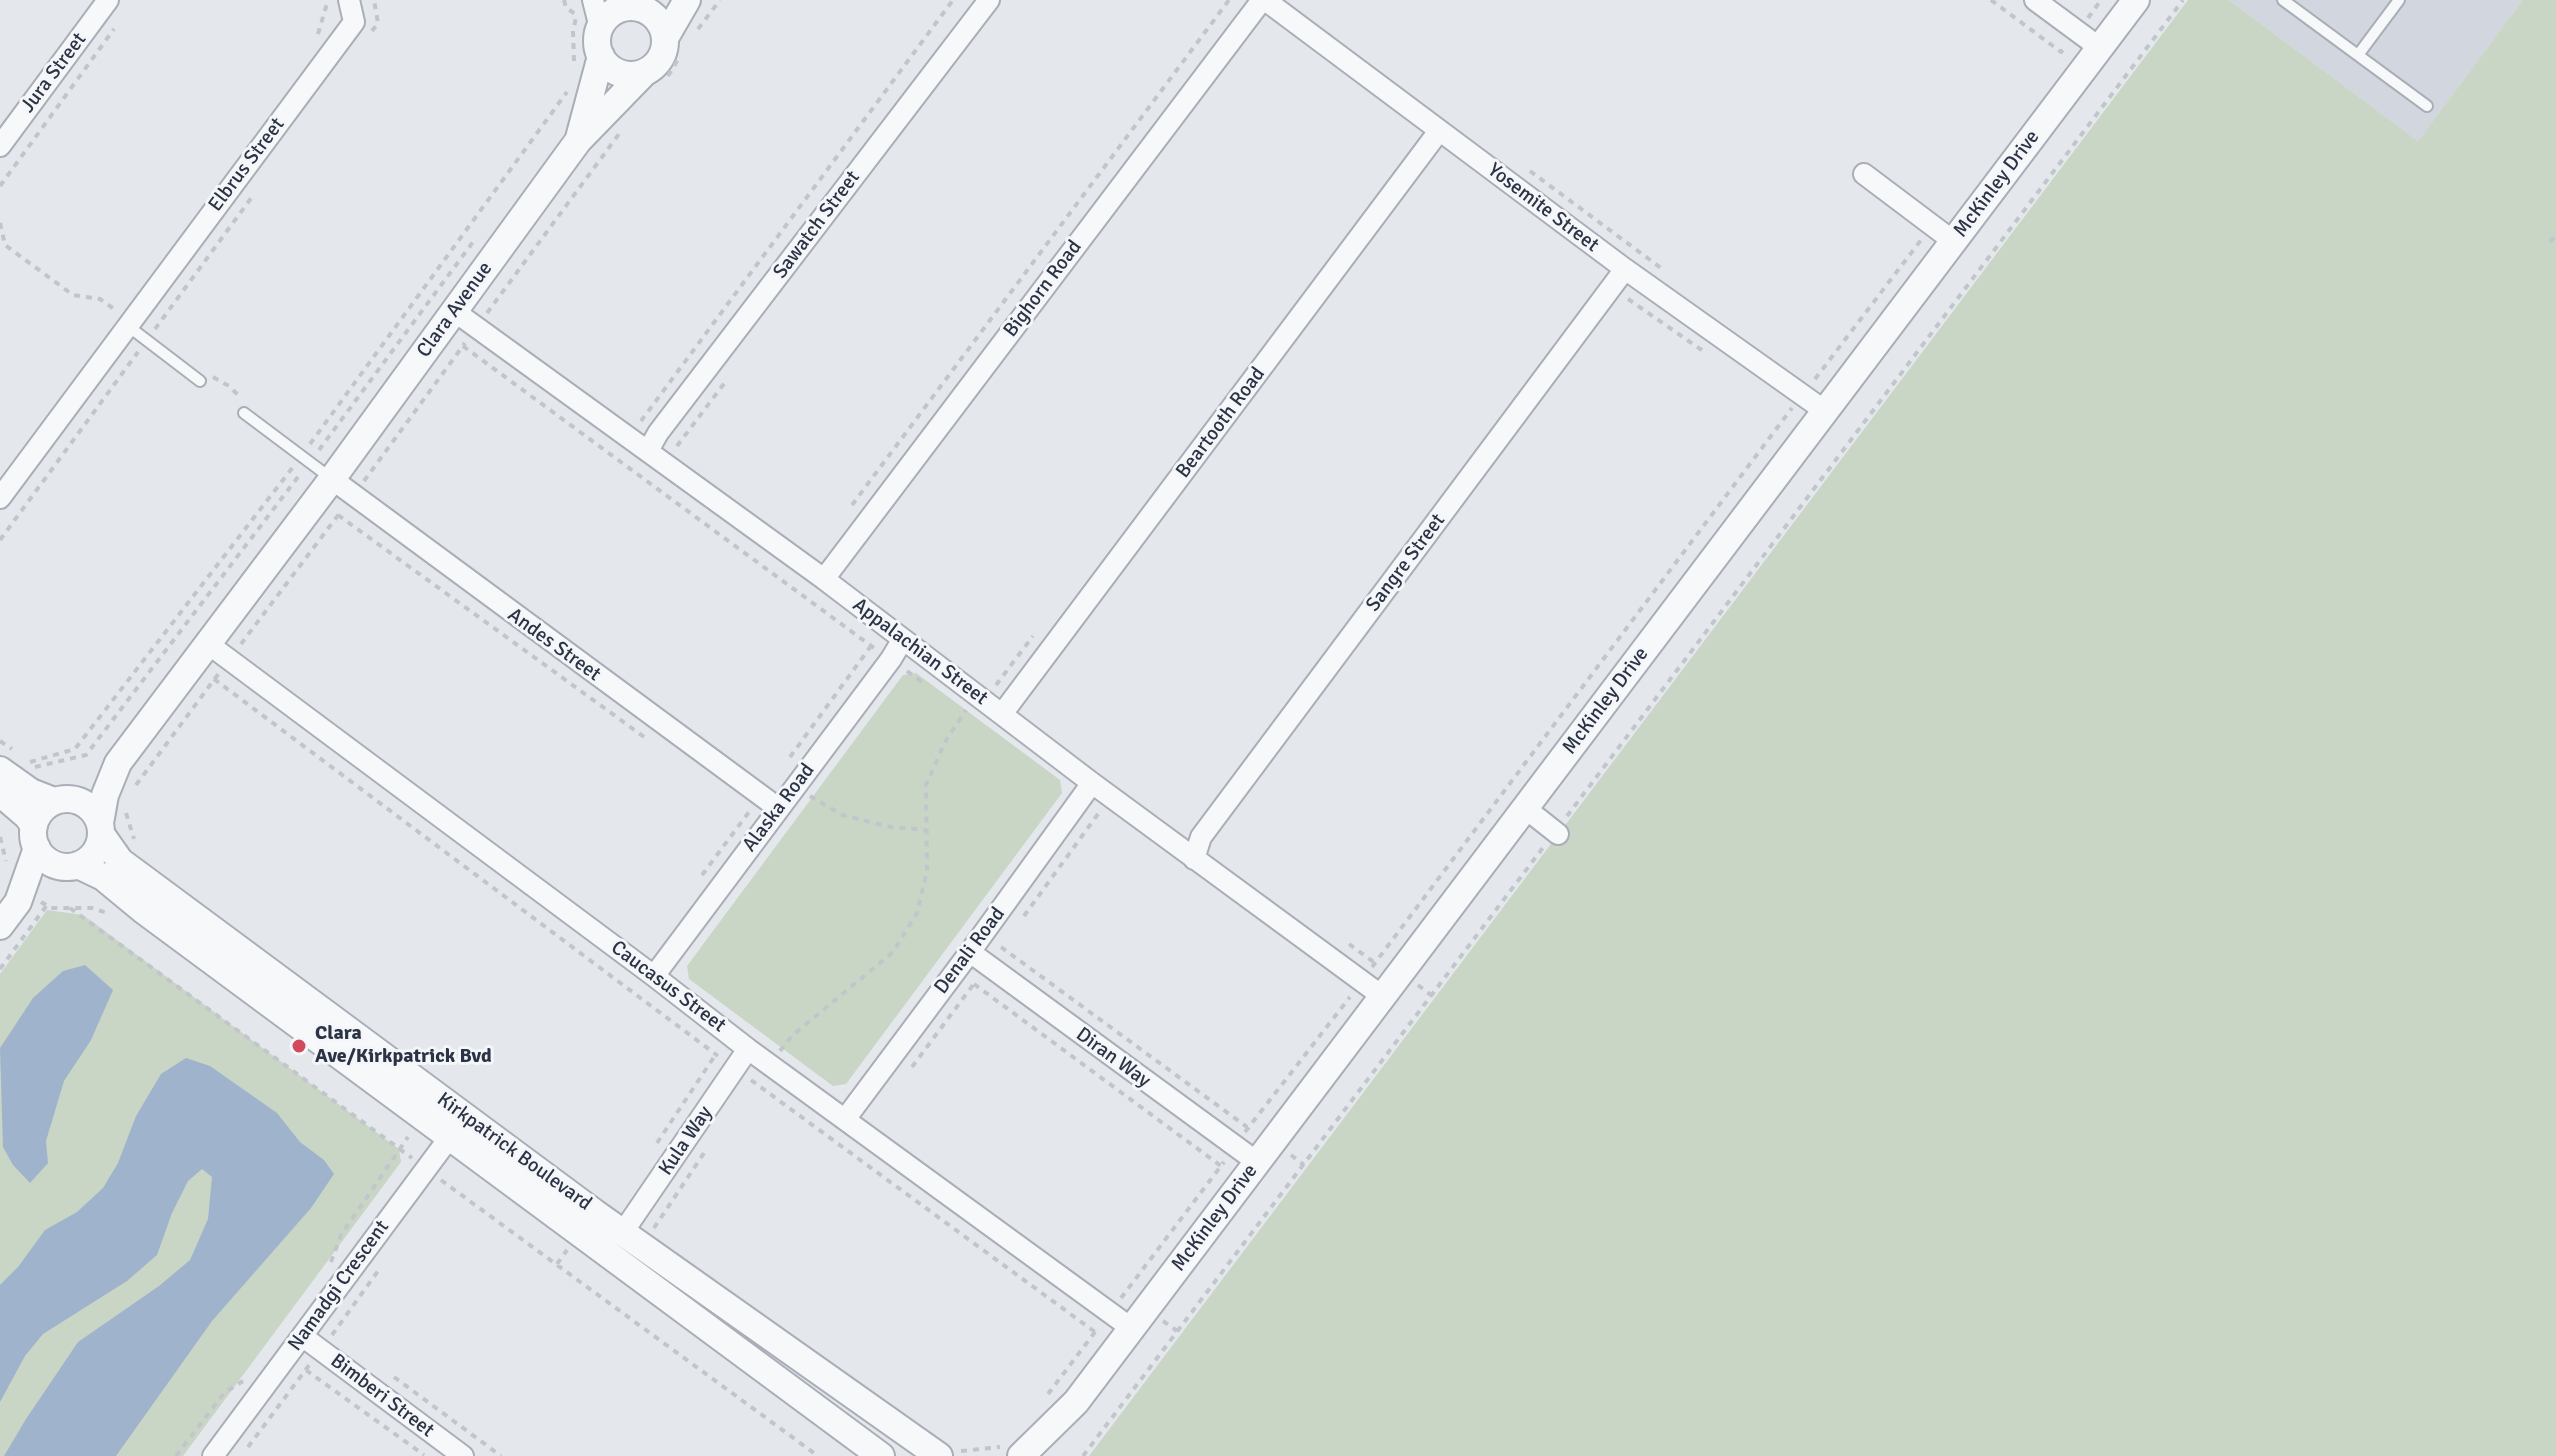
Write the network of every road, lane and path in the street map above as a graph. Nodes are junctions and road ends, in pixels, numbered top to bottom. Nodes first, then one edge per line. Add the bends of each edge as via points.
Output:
1 (108, 0) edge
2 (349, 0) edge
3 (374, 0) edge
4 (564, 0) edge
5 (687, 0) edge
6 (720, 0) edge
7 (953, 0) edge
8 (989, 0) edge
9 (1229, 0) edge
10 (1263, 0) edge
11 (2035, 0) edge
12 (2136, 0) edge
13 (2183, 0) edge
14 (2283, 0) edge
15 (2399, 0) edge
16 (638, 4) edge
17 (591, 12) edge
18 (117, 24) dead end
19 (369, 36) dead end
20 (694, 36) dead end
21 (675, 43) junction
22 (2100, 48) junction
23 (2358, 55) junction
24 (601, 56) junction
25 (574, 71) dead end
26 (653, 80) junction
27 (2427, 106) dead end
28 (624, 128) dead end
29 (1439, 131) junction
30 (578, 141) junction
31 (0, 146) edge
32 (1527, 168) dead end
33 (1864, 174) dead end
34 (0, 186) edge
35 (258, 188) dead end
36 (0, 223) edge
37 (1943, 234) junction
38 (2556, 235) edge
39 (2550, 242) dead end
40 (1625, 269) junction
41 (1668, 272) dead end
42 (114, 309) dead end
43 (454, 311) junction
44 (128, 326) junction
45 (476, 329) junction
46 (147, 341) junction
47 (1805, 370) dead end
48 (1816, 378) junction
49 (200, 381) joint
50 (1842, 388) junction
51 (1803, 395) junction
52 (1825, 411) junction
53 (1872, 411) junction
54 (244, 413) joint
55 (653, 442) junction
56 (677, 446) dead end
57 (332, 479) junction
58 (353, 496) junction
59 (0, 498) edge
60 (846, 513) dead end
61 (338, 515) junction
62 (0, 540) edge
63 (824, 579) junction
64 (903, 639) junction
65 (207, 643) junction
66 (229, 662) junction
67 (214, 679) junction
68 (996, 685) dead end
69 (976, 694) junction
70 (1008, 706) junction
71 (659, 747) dead end
72 (118, 763) junction
73 (0, 770) edge
74 (1092, 783) junction
75 (796, 787) junction
76 (132, 789) dead end
77 (0, 793) edge
78 (60, 800) junction
79 (123, 802) dead end
80 (778, 808) junction
81 (1525, 808) junction
82 (1098, 814) dead end
83 (101, 828) junction
84 (925, 830) junction
85 (1557, 833) junction
86 (0, 837) edge
87 (35, 837) junction
88 (1194, 859) junction
89 (120, 861) junction
90 (6, 865) dead end
91 (71, 866) junction
92 (18, 902) junction
93 (47, 905) dead end
94 (68, 907) dead end
95 (1019, 922) dead end
96 (0, 926) edge
97 (1339, 937) dead end
98 (970, 952) junction
99 (1375, 963) junction
100 (987, 966) junction
101 (0, 969) edge
102 (1402, 972) junction
103 (654, 976) junction
104 (974, 984) junction
105 (1372, 989) junction
106 (1432, 996) junction
107 (748, 1049) junction
108 (716, 1054) junction
109 (769, 1064) junction
110 (735, 1067) junction
111 (911, 1068) dead end
112 (846, 1118) junction
113 (457, 1127) junction
114 (1248, 1128) junction
115 (408, 1137) dead end
116 (1235, 1147) junction
117 (401, 1149) junction
118 (1265, 1151) junction
119 (651, 1152) dead end
120 (1304, 1165) junction
121 (1221, 1166) junction
122 (425, 1169) junction
123 (629, 1224) junction
124 (654, 1228) dead end
125 (330, 1265) dead end
126 (379, 1269) dead end
127 (1116, 1304) junction
128 (1139, 1318) junction
129 (1177, 1331) junction
130 (333, 1332) junction
131 (1095, 1332) junction
132 (302, 1336) junction
133 (345, 1341) dead end
134 (321, 1351) junction
135 (306, 1370) junction
136 (252, 1375) dead end
137 (393, 1376) dead end
138 (1076, 1402) junction
139 (1042, 1403) dead end
140 (1014, 1449) edge
141 (949, 1454) edge
142 (176, 1456) edge
143 (213, 1456) edge
144 (240, 1456) edge
145 (426, 1456) edge
146 (463, 1456) edge
147 (501, 1456) edge
148 (818, 1456) edge
149 (881, 1456) edge
150 (1047, 1456) edge
151 (1083, 1456) edge

1 - 31 street, Jura Street
2 - 44 street, Elbrus Street via 354,22
3 - 19 path via 378,23
4 - 17 path via 566,8
5 - 21 street
6 - 20 path
7 - 55 path via 640,421
8 - 55 street, Sawatch Street
9 - 60 path
10 - 29 street, Yosemite Street
10 - 63 street, Bighorn Road
11 - 22 street
12 - 22 street, McKinley Drive
13 - 53 path
14 - 23 lane
15 - 23 lane
16 - 17 street via 606,18
16 - 21 street
17 - 24 street, Clara Avenue
17 - 25 path via 573,31
18 - 34 path
21 - 26 path
21 - 26 street, Clara Avenue via 661,58
22 - 37 street, McKinley Drive
23 - 27 lane
24 - 26 street via 615,71
24 - 30 street, Clara Avenue
26 - 30 street, Clara Avenue
28 - 45 path
29 - 40 street, Yosemite Street
29 - 70 street, Beartooth Road
30 - 43 street, Clara Avenue
32 - 41 path
33 - 37 street
35 - 46 path
36 - 42 path via 5,245 73,295 100,299
37 - 48 path
37 - 50 street, McKinley Drive
38 - 39 path
40 - 51 street, Yosemite Street
40 - 88 street, Sangre Street via 1201,837
43 - 45 street, Appalachian Street
43 - 57 street, Clara Avenue
44 - 46 lane
44 - 59 street, Elbrus Street
45 - 55 street, Appalachian Street
45 - 58 path
46 - 49 lane
46 - 62 path
47 - 48 path
48 - 50 path
48 - 51 path
49 - 54 path via 210,376 229,386 241,399
50 - 52 street, McKinley Drive
50 - 53 path
51 - 52 street, Yosemite Street
51 - 99 path
52 - 81 street, McKinley Drive
53 - 85 path
54 - 57 lane
55 - 56 path
55 - 63 street, Appalachian Street
57 - 58 street, Andes Street
57 - 65 street, Clara Avenue
58 - 61 path
58 - 80 street, Andes Street
61 - 66 path
61 - 71 path
63 - 64 street, Appalachian Street
64 - 69 street, Appalachian Street
64 - 75 street, Alaska Road
65 - 66 street, Caucasus Street
65 - 72 street, Clara Avenue
66 - 67 path
66 - 103 street, Caucasus Street
67 - 76 path
67 - 108 path
68 - 70 path
69 - 70 street, Appalachian Street
69 - 84 path via 945,742 926,785
70 - 74 street, Appalachian Street
72 - 78 street, Clara Avenue
72 - 83 street, Clara Avenue via 105,795
73 - 78 street via 31,792
74 - 88 street, Appalachian Street
74 - 98 street, Denali Road
75 - 80 street, Alaska Road
75 - 84 path via 842,815
77 - 87 street via 27,816
78 - 83 street via 87,805
78 - 87 street via 38,816
79 - 89 path via 135,843
80 - 103 street, Alaska Road
81 - 85 street
81 - 102 street, McKinley Drive
82 - 95 path
83 - 89 street, Kirkpatrick Boulevard
83 - 91 street via 93,855
84 - 109 path via 927,871 917,913 893,952 793,1035
85 - 106 path
86 - 90 path
87 - 91 street via 43,857
87 - 92 street
88 - 105 street, Appalachian Street
89 - 113 street, Kirkpatrick Boulevard
91 - 92 street
91 - 113 street, Kirkpatrick Boulevard via 103,877
92 - 96 street
93 - 101 path
94 - 117 path
97 - 99 path
98 - 100 street, Diran Way
98 - 112 street, Denali Road
99 - 102 path via 1383,960
99 - 105 path
100 - 104 path
100 - 114 path via 1001,947
100 - 116 street, Diran Way
102 - 105 street, McKinley Drive
102 - 106 path
103 - 107 street, Caucasus Street
104 - 111 path
104 - 121 path
105 - 114 path
105 - 118 street, McKinley Drive
106 - 120 path
107 - 109 street, Caucasus Street
107 - 110 street, Kula Way
108 - 110 path
108 - 119 path
109 - 112 street, Caucasus Street
110 - 123 street, Kula Way
110 - 131 path
112 - 127 street, Caucasus Street
113 - 122 street, Namadgi Crescent
113 - 123 street, Kirkpatrick Boulevard
113 - 149 street, Kirkpatrick Boulevard
114 - 116 path
114 - 118 path via 1258,1128
115 - 117 path
116 - 118 street, Diran Way
116 - 121 path
117 - 125 path via 341,1235
118 - 120 path
118 - 128 street, McKinley Drive
120 - 129 path
121 - 127 path
122 - 132 street, Namadgi Crescent
122 - 148 path
123 - 124 path
123 - 141 street, Kirkpatrick Boulevard
126 - 130 path
127 - 128 street, Caucasus Street
127 - 128 path via 1129,1296
127 - 131 path
128 - 129 path
128 - 138 street, McKinley Drive
129 - 151 path
130 - 133 path
130 - 134 path
131 - 139 path
132 - 134 street, Bimberi Street
132 - 143 street, Namadgi Crescent
134 - 135 path
134 - 146 street, Bimberi Street
135 - 144 path
135 - 145 path
136 - 142 path via 224,1393
137 - 147 path
138 - 140 street, McKinley Drive
138 - 150 street, McKinley Drive
140 - 141 path

